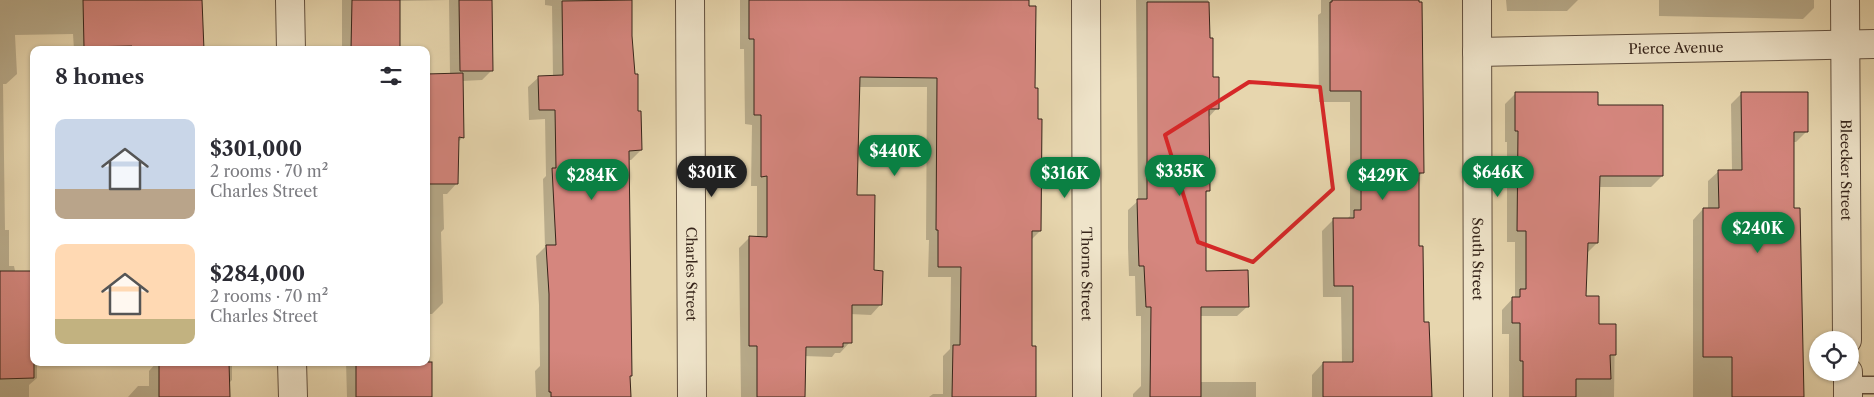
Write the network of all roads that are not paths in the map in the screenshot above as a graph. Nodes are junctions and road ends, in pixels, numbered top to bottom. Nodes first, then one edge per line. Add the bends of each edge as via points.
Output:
1 (290, 0) edge
2 (690, 0) edge
3 (1086, 0) edge
4 (1477, 0) edge
5 (1846, 0) edge
6 (1846, 43) junction
7 (1874, 44) edge
8 (291, 46) edge
9 (1477, 52) junction
10 (1847, 331) edge
11 (292, 366) edge
12 (293, 397) edge
13 (692, 397) edge
14 (1086, 397) edge
15 (1478, 397) edge

1 - 8 street
2 - 13 street, Charles Street
3 - 14 street, Thorne Street
4 - 9 street, South Street
5 - 6 street, Bleecker Street
6 - 7 street, Pierce Avenue
6 - 9 street, Pierce Avenue
6 - 10 street, Bleecker Street
9 - 15 street, South Street
11 - 12 street

